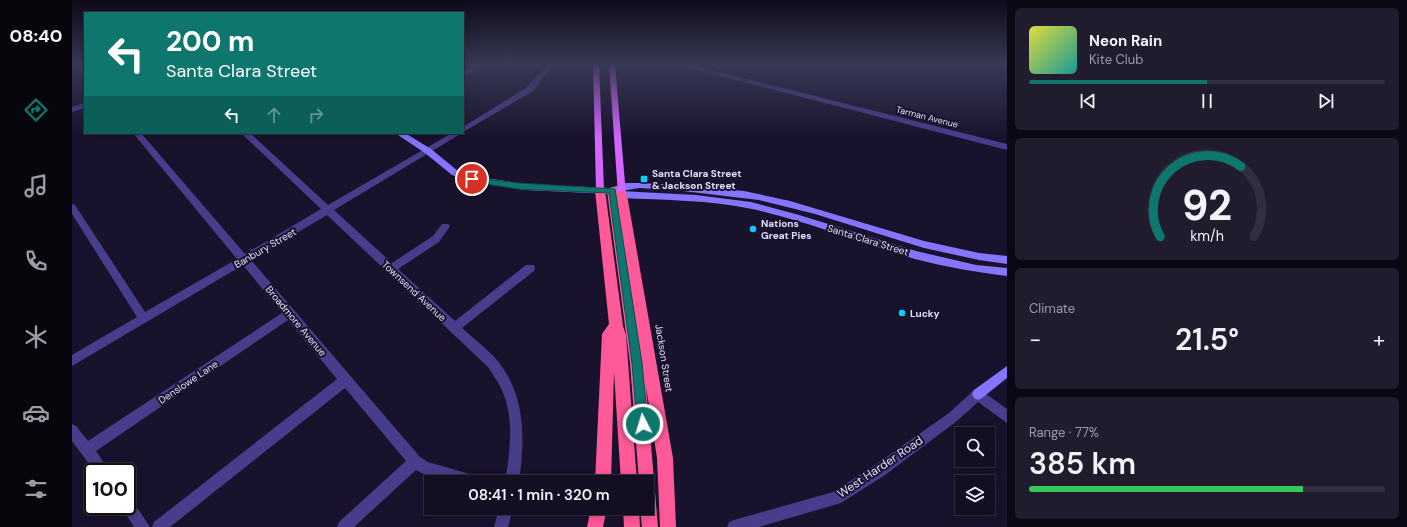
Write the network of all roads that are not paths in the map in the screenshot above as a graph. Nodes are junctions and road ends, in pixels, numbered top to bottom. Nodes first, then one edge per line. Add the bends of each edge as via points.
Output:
1 (530, 89) edge
2 (599, 89) edge
3 (612, 89) edge
4 (777, 89) edge
5 (84, 105) edge
6 (72, 110) edge
7 (464, 129) edge
8 (138, 134) edge
9 (246, 134) edge
10 (401, 134) edge
11 (456, 134) edge
12 (1007, 147) edge
13 (428, 152) junction
14 (614, 191) junction
15 (72, 207) edge
16 (328, 211) junction
17 (444, 226) dead end
18 (245, 260) junction
19 (1007, 260) edge
20 (530, 268) dead end
21 (391, 269) junction
22 (1007, 272) edge
23 (289, 314) junction
24 (143, 318) junction
25 (616, 326) junction
26 (454, 328) junction
27 (72, 361) edge
28 (1007, 371) edge
29 (345, 380) junction
30 (978, 394) junction
31 (1007, 417) edge
32 (72, 430) edge
33 (86, 450) junction
34 (414, 462) junction
35 (96, 463) edge
36 (449, 475) edge
37 (513, 475) edge
38 (603, 475) edge
39 (629, 475) edge
40 (646, 475) edge
41 (134, 515) edge
42 (504, 515) edge
43 (597, 515) edge
44 (631, 515) edge
45 (649, 515) edge
46 (143, 527) edge
47 (159, 527) edge
48 (344, 527) edge
49 (501, 527) edge
50 (594, 527) edge
51 (632, 527) edge
52 (650, 527) edge
53 (668, 527) edge
54 (734, 527) edge

1 - 7 street
2 - 14 main road
3 - 14 main road
4 - 12 street, Tarman Avenue
5 - 6 street
8 - 18 street, Broadmore Avenue
9 - 16 street, Townsend Avenue
10 - 13 main road, Santa Clara Street
11 - 13 street, Banbury Street
13 - 14 main road, Santa Clara Street via 455,173 482,182 525,187
13 - 16 street, Banbury Street
14 - 19 main road, Santa Clara Street via 712,189 738,192 790,204 934,248
14 - 22 main road, Santa Clara Street via 747,205 923,257
14 - 25 highway
14 - 40 highway via 637,363
14 - 53 highway, Jackson Street via 665,458
15 - 24 street
16 - 18 street, Banbury Street
16 - 21 street, Townsend Avenue
17 - 21 street via 436,239
18 - 23 street, Broadmore Avenue
18 - 24 street, Banbury Street
20 - 26 street
21 - 26 street, Townsend Avenue
23 - 29 street, Broadmore Avenue
23 - 33 street, Denslowe Lane
24 - 27 street, Banbury Street
25 - 38 highway via 609,334
25 - 39 highway via 619,335
26 - 37 street, Townsend Avenue via 492,363 507,386 514,410 518,445
28 - 30 main road, West Harder Road
29 - 34 street, Broadmore Avenue
29 - 47 street
30 - 31 street
30 - 54 street, West Harder Road via 953,417 880,470 836,498
32 - 33 street
33 - 35 street
34 - 36 street, Broadmore Avenue
34 - 48 street
41 - 46 street
42 - 49 street
43 - 50 highway
44 - 51 highway
45 - 52 highway

